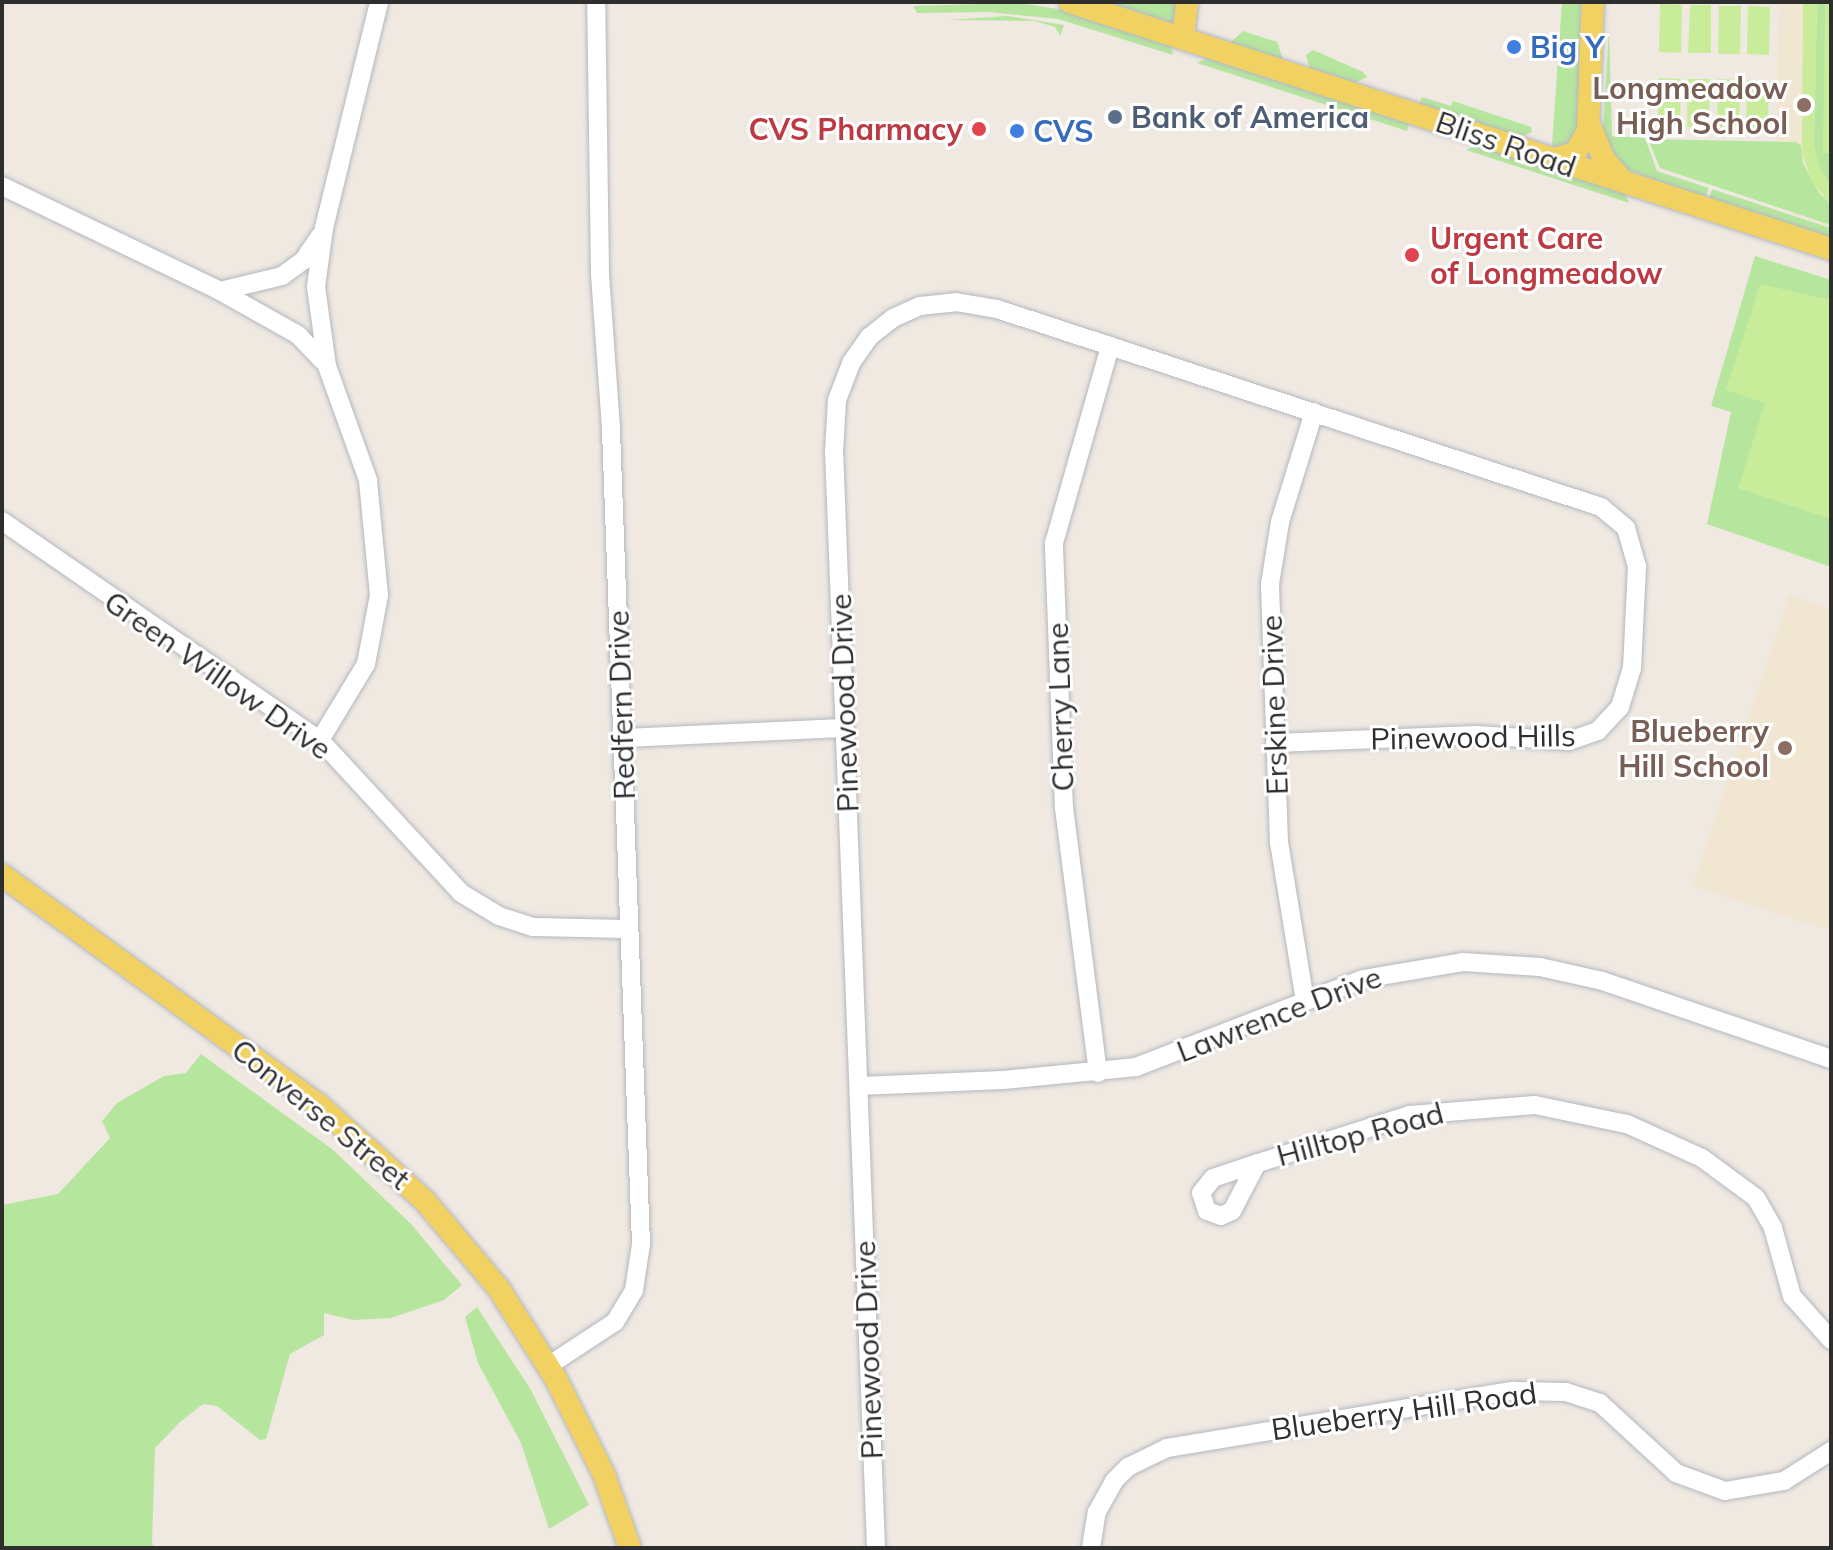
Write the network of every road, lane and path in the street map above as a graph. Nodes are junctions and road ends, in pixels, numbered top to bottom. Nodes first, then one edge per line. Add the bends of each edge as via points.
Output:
1 (379, 2) edge
2 (596, 2) edge
3 (1070, 2) edge
4 (1187, 2) edge
5 (1593, 2) edge
6 (1183, 36) junction
7 (1589, 123) junction
8 (1556, 159) junction
9 (1622, 180) junction
10 (2, 186) edge
11 (324, 228) junction
12 (1831, 249) edge
13 (220, 291) junction
14 (1110, 346) junction
15 (327, 366) junction
16 (1314, 412) junction
17 (2, 521) edge
18 (844, 728) junction
19 (623, 738) junction
20 (320, 740) junction
21 (1275, 743) junction
22 (2, 875) edge
23 (628, 929) junction
24 (1305, 1001) junction
25 (1831, 1059) edge
26 (1098, 1073) junction
27 (859, 1086) junction
28 (1257, 1163) dead end
29 (1831, 1340) edge
30 (548, 1366) junction
31 (1831, 1451) edge
32 (630, 1548) edge
33 (876, 1548) edge
34 (1091, 1548) edge

1 - 11 street
2 - 19 street, Redfern Drive via 600,274
3 - 6 main road, Bliss Road
4 - 6 main road
5 - 7 main road
6 - 8 main road, Bliss Road
7 - 8 main road via 1580,148
7 - 9 main road via 1603,158
8 - 9 main road, Bliss Road
9 - 12 main road, Bliss Road
10 - 13 street
11 - 13 street via 303,261 282,276
11 - 15 street via 316,287
13 - 15 street via 298,335
14 - 16 street, Pinewood Drive
14 - 18 street, Pinewood Drive via 997,309 944,302 893,318 860,350 846,375 835,417
14 - 26 street, Cherry Lane via 1054,543 1065,828
15 - 20 street via 368,480 379,595 366,664
16 - 21 street, Erskine Drive via 1272,553
16 - 21 street, Pinewood Hills via 1593,504 1618,518 1636,553 1632,668 1624,700 1610,721 1577,740 1476,735
17 - 20 street, Green Willow Drive
18 - 19 street
18 - 27 street, Pinewood Drive
19 - 23 street, Redfern Drive
20 - 23 street, Green Willow Drive via 461,893 499,916 533,927
21 - 24 street, Erskine Drive via 1281,864
22 - 30 main road, Converse Street via 368,1146 468,1249
23 - 30 street, Redfern Drive via 639,1269 634,1290 615,1322
24 - 25 street, Lawrence Drive via 1398,969 1463,962 1517,964 1638,991
24 - 26 street, Lawrence Drive via 1195,1048
26 - 27 street, Lawrence Drive
27 - 33 street, Pinewood Drive
28 - 29 street, Hilltop Road via 1396,1119 1447,1109 1535,1105 1615,1120 1687,1150 1748,1190 1773,1228 1792,1296
30 - 32 main road, Converse Street via 604,1475
31 - 34 street, Blueberry Hill Road via 1784,1481 1725,1491 1676,1473 1600,1403 1566,1392 1513,1391 1167,1448 1128,1467 1114,1481 1097,1512

